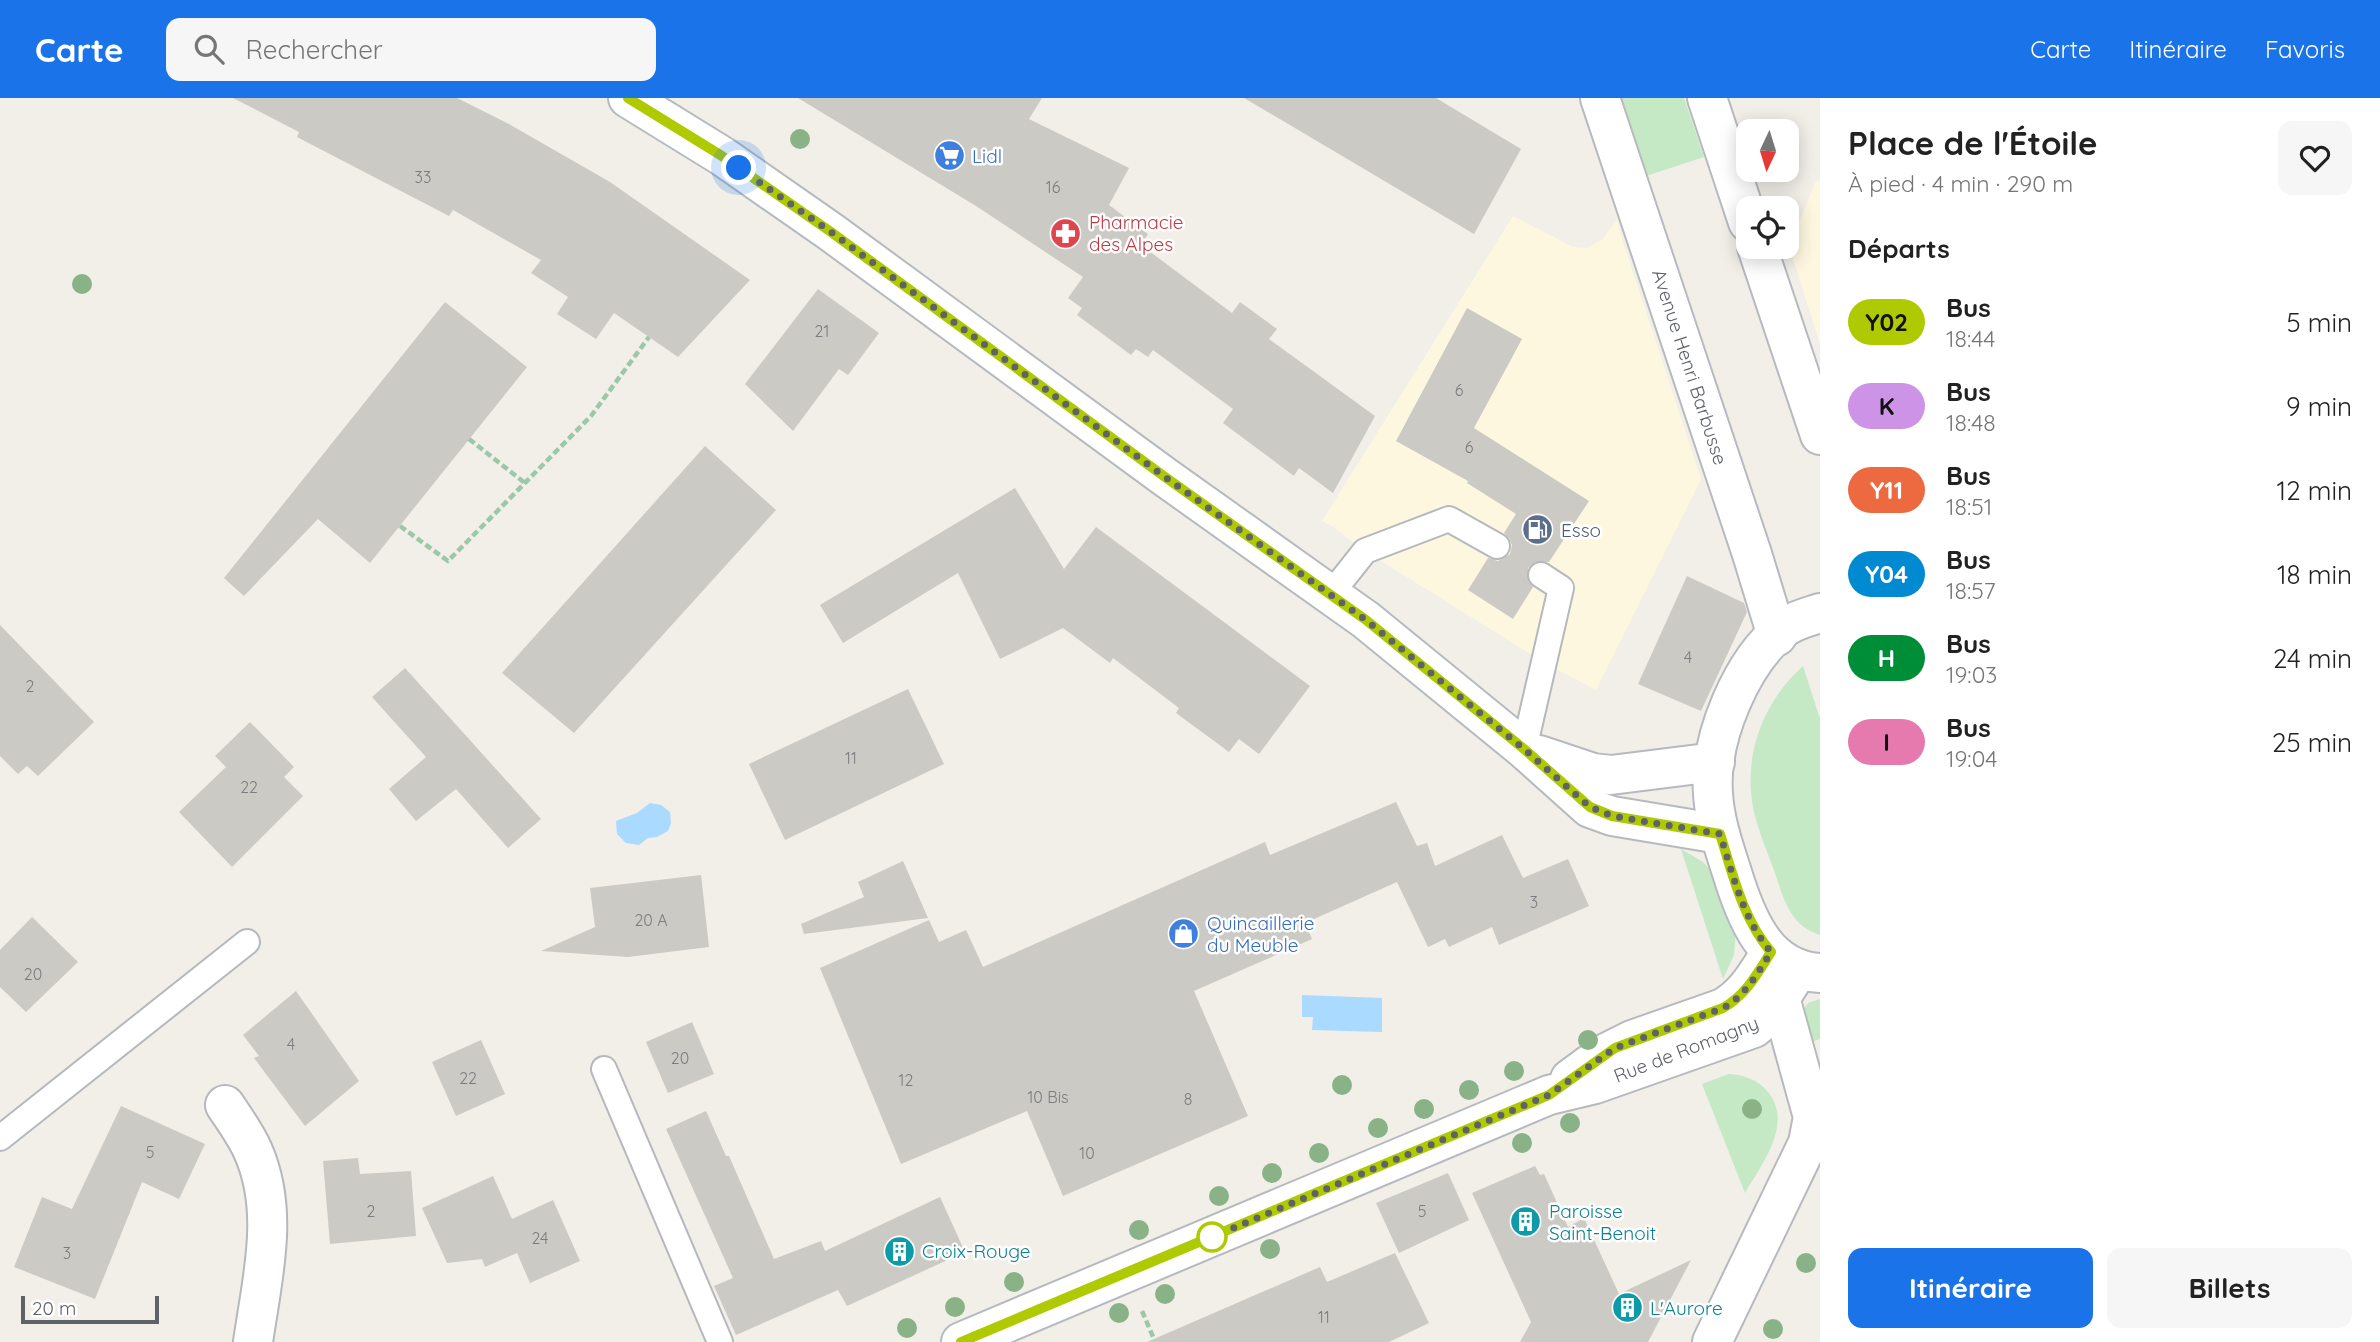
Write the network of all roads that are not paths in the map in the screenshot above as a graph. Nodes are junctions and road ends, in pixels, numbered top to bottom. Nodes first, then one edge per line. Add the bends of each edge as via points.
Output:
1 (628, 98) edge
2 (1600, 98) edge
3 (1707, 98) edge
4 (1739, 196) edge
5 (1761, 259) edge
6 (1820, 435) edge
7 (1496, 546) dead end
8 (1541, 575) dead end
9 (1330, 595) junction
10 (1820, 613) edge
11 (1777, 636) junction
12 (1524, 749) junction
13 (1715, 762) junction
14 (1720, 834) junction
15 (247, 942) dead end
16 (1789, 970) edge
17 (604, 1069) dead end
18 (1549, 1095) junction
19 (225, 1105) dead end
20 (0, 1138) edge
21 (253, 1342) edge
22 (720, 1342) edge
23 (961, 1342) edge
24 (1712, 1342) edge

1 - 9 street via 831,232
2 - 11 street, Avenue Henri Barbusse
3 - 4 street
5 - 6 street
7 - 9 lane via 1449,519 1365,551
8 - 12 lane via 1561,588
9 - 12 street
10 - 11 street via 1789,624
11 - 13 street via 1742,681 1725,716
12 - 13 street via 1603,775
12 - 14 street via 1600,813
13 - 14 street via 1713,794
14 - 16 street via 1745,911 1759,937
15 - 20 lane
16 - 18 street, Rue de Romagny via 1751,984 1723,1008 1615,1048
16 - 18 street, Rue de Romagny via 1767,1018 1754,1027 1595,1084
16 - 24 street via 1813,1117 1811,1135
17 - 22 lane
18 - 23 street, Rue de Romagny
19 - 21 street via 257,1160 267,1207 267,1243

